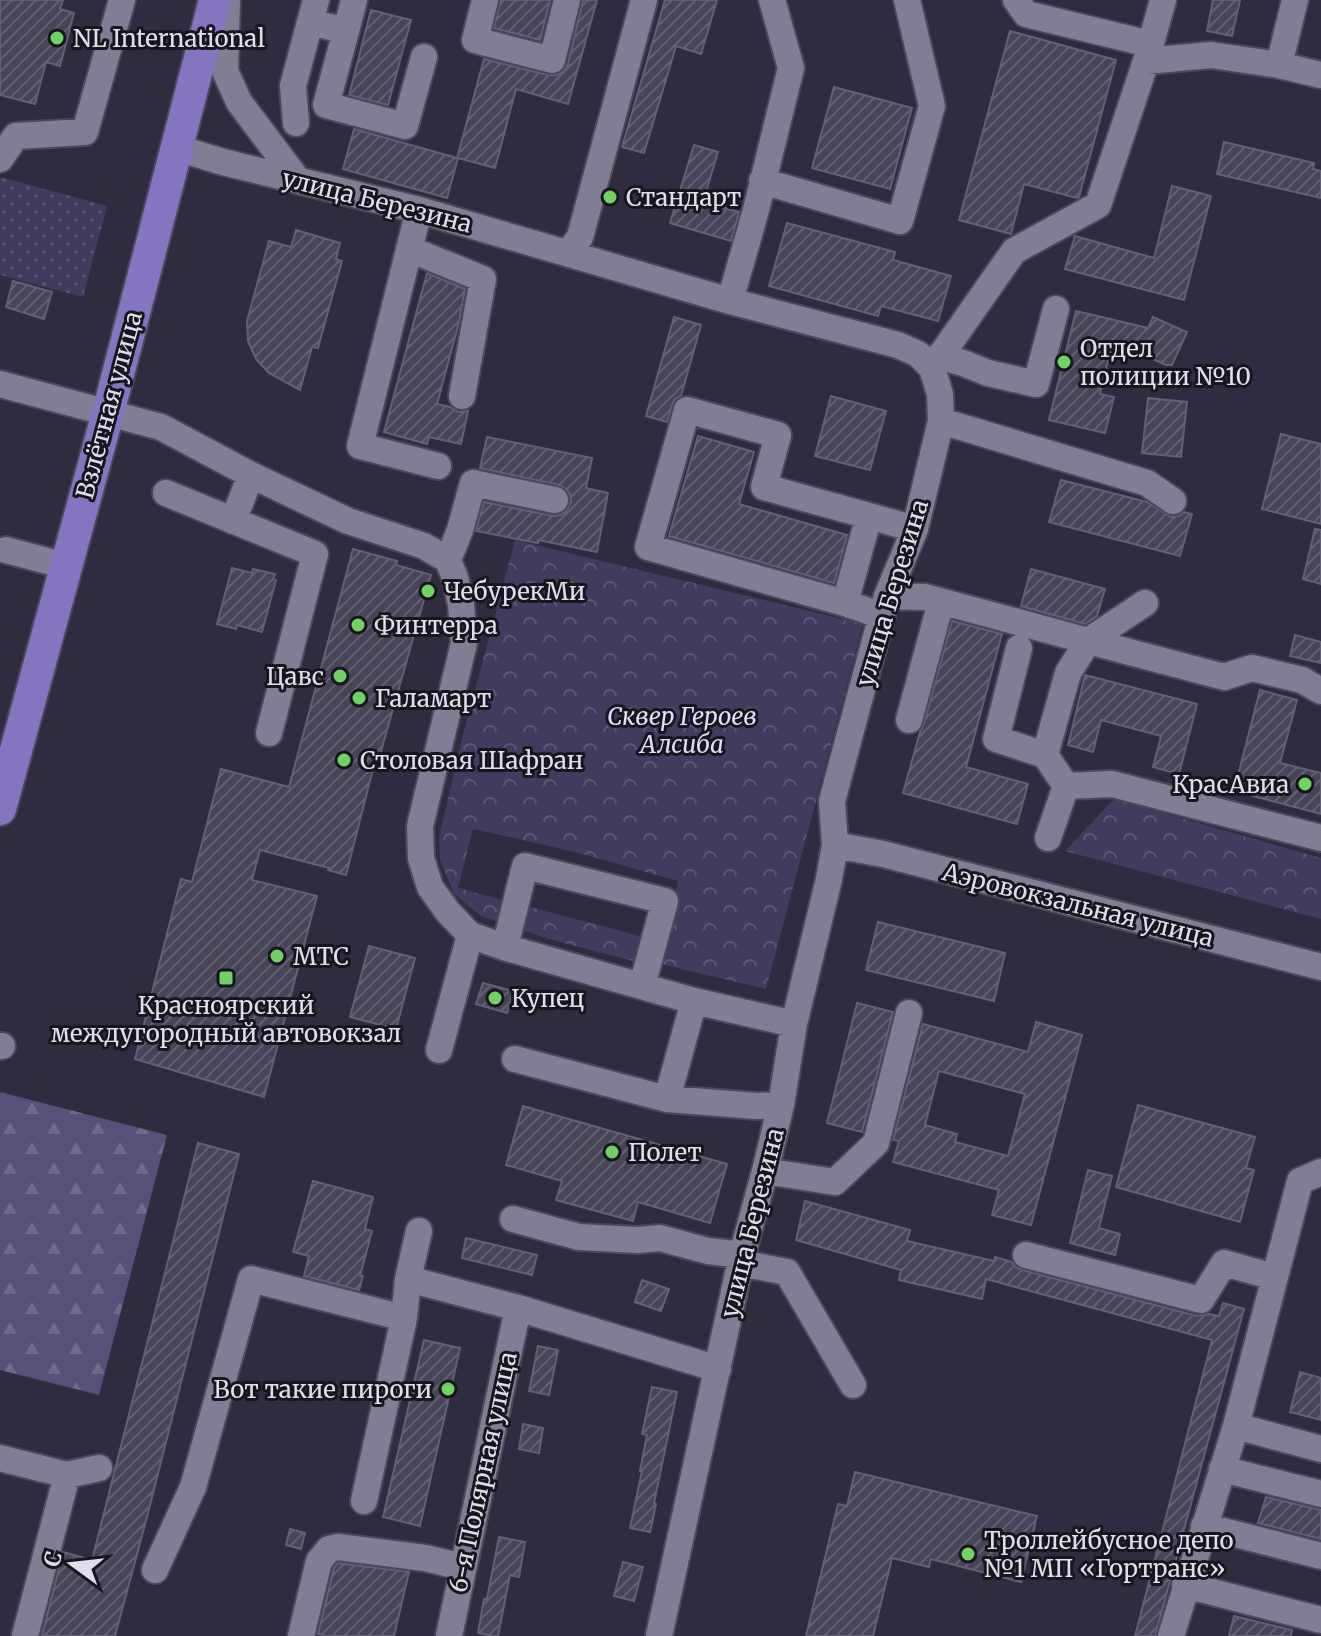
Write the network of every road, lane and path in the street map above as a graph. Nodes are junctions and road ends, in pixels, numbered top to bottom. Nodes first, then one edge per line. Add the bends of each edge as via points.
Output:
1 (122, 0) edge
2 (215, 0) edge
3 (227, 0) edge
4 (354, 0) edge
5 (485, 0) edge
6 (567, 0) edge
7 (644, 0) edge
8 (772, 0) edge
9 (907, 0) edge
10 (1016, 0) edge
11 (1163, 0) edge
12 (1295, 0) edge
13 (313, 11) edge
14 (346, 31) junction
15 (1148, 53) junction
16 (424, 57) dead end
17 (1279, 65) junction
18 (1321, 75) edge
19 (296, 123) dead end
20 (177, 148) junction
21 (0, 159) edge
22 (297, 179) junction
23 (762, 181) junction
24 (419, 210) junction
25 (409, 249) junction
26 (569, 252) junction
27 (730, 301) junction
28 (1056, 309) dead end
29 (935, 362) junction
30 (0, 384) edge
31 (462, 396) dead end
32 (108, 413) junction
33 (941, 421) junction
34 (438, 466) dead end
35 (251, 475) junction
36 (166, 493) dead end
37 (555, 500) dead end
38 (1173, 501) dead end
39 (869, 516) junction
40 (233, 521) junction
41 (915, 529) junction
42 (6, 550) dead end
43 (448, 560) junction
44 (66, 566) junction
45 (941, 602) junction
46 (845, 603) junction
47 (1145, 603) dead end
48 (884, 606) junction
49 (1088, 641) junction
50 (1019, 648) dead end
51 (1321, 691) edge
52 (909, 720) dead end
53 (10, 733) edge
54 (269, 733) dead end
55 (1045, 755) junction
56 (1066, 786) junction
57 (0, 809) edge
58 (1048, 838) dead end
59 (1321, 838) edge
60 (835, 845) junction
61 (470, 935) junction
62 (505, 947) junction
63 (1321, 967) edge
64 (642, 986) junction
65 (694, 1001) junction
66 (909, 1013) dead end
67 (794, 1024) junction
68 (439, 1050) dead end
69 (515, 1059) dead end
70 (667, 1099) junction
71 (781, 1105) junction
72 (765, 1171) junction
73 (1321, 1172) edge
74 (513, 1219) dead end
75 (419, 1231) dead end
76 (1026, 1255) dead end
77 (741, 1259) junction
78 (1274, 1277) junction
79 (408, 1279) junction
80 (518, 1308) junction
81 (404, 1318) junction
82 (718, 1369) junction
83 (853, 1385) dead end
84 (1236, 1426) junction
85 (1321, 1449) edge
86 (0, 1458) edge
87 (99, 1468) dead end
88 (1222, 1469) junction
89 (67, 1475) junction
90 (1321, 1494) edge
91 (364, 1501) dead end
92 (1204, 1526) junction
93 (1321, 1556) edge
94 (463, 1567) junction
95 (155, 1570) dead end
96 (1185, 1585) junction
97 (1321, 1620) edge
98 (25, 1636) edge
99 (301, 1636) edge
100 (449, 1636) edge
101 (659, 1636) edge
102 (1171, 1636) edge

1 - 21 street via 85,132 16,136
2 - 20 main road, Взлётная улица
3 - 22 street via 225,71 239,102
4 - 14 street
5 - 6 street via 475,40 552,60
7 - 26 street via 580,237
8 - 23 street via 791,68
9 - 23 street via 932,106 900,221
10 - 15 street via 1026,14
11 - 15 street
12 - 17 street
13 - 14 street
13 - 19 street via 293,86
14 - 16 street via 326,105 405,126
15 - 17 street
15 - 29 street via 1098,205 1014,251
17 - 18 street
20 - 22 street, улица Березина
20 - 32 main road, Взлётная улица
22 - 24 street, улица Березина
23 - 27 street
24 - 25 street
24 - 26 street, улица Березина
25 - 31 street via 483,279
25 - 34 street via 360,446
26 - 27 street, улица Березина
27 - 29 street, улица Березина via 898,345
28 - 29 street via 1036,384 963,363
29 - 33 street, улица Березина
30 - 32 street
32 - 35 street via 161,427
32 - 44 main road, Взлётная улица
33 - 38 street via 1147,483
33 - 41 street, улица Березина
35 - 40 street
35 - 43 street
36 - 40 street
37 - 43 street via 473,483
39 - 41 street
39 - 46 street
39 - 46 street via 764,487 778,435 687,410 648,547
40 - 54 street via 315,554
41 - 48 street, улица Березина
42 - 44 street
43 - 61 street via 461,604 464,643 420,826 421,858 430,887
44 - 53 main road, Взлётная улица
45 - 48 street via 925,597
45 - 49 street
45 - 52 street
46 - 48 street
47 - 49 street
48 - 60 street, улица Березина via 832,801
49 - 51 street via 1224,677 1252,668 1302,680
49 - 55 street via 1068,673
50 - 55 street via 996,739
53 - 57 main road, Взлётная улица
55 - 56 street
56 - 58 street
56 - 59 street via 1112,784
60 - 63 street, Аэровокзальная улица
60 - 67 street, улица Березина
61 - 62 street
61 - 68 street
62 - 64 street
62 - 64 street via 525,866 665,901
64 - 65 street
65 - 67 street
65 - 70 street
66 - 72 street via 876,1143 835,1182
67 - 71 street, улица Березина
69 - 70 street
70 - 71 street
71 - 72 street, улица Березина
72 - 77 street, улица Березина
73 - 78 street via 1300,1181
74 - 77 street via 579,1237 660,1238
75 - 79 street
76 - 78 street via 1201,1300 1224,1263
77 - 82 street, улица Березина
77 - 83 street via 787,1272
78 - 84 street
79 - 80 street
79 - 81 street
80 - 82 street
80 - 94 street, 6-я Полярная улица
81 - 91 street
81 - 95 street via 251,1279 193,1487
82 - 101 street, улица Березина
84 - 85 street
84 - 88 street
86 - 89 street
87 - 89 street
88 - 90 street
88 - 92 street
89 - 98 street
92 - 93 street
92 - 96 street
94 - 99 street via 329,1549 319,1561 319,1592
94 - 100 street, 6-я Полярная улица
96 - 97 street
96 - 102 street

